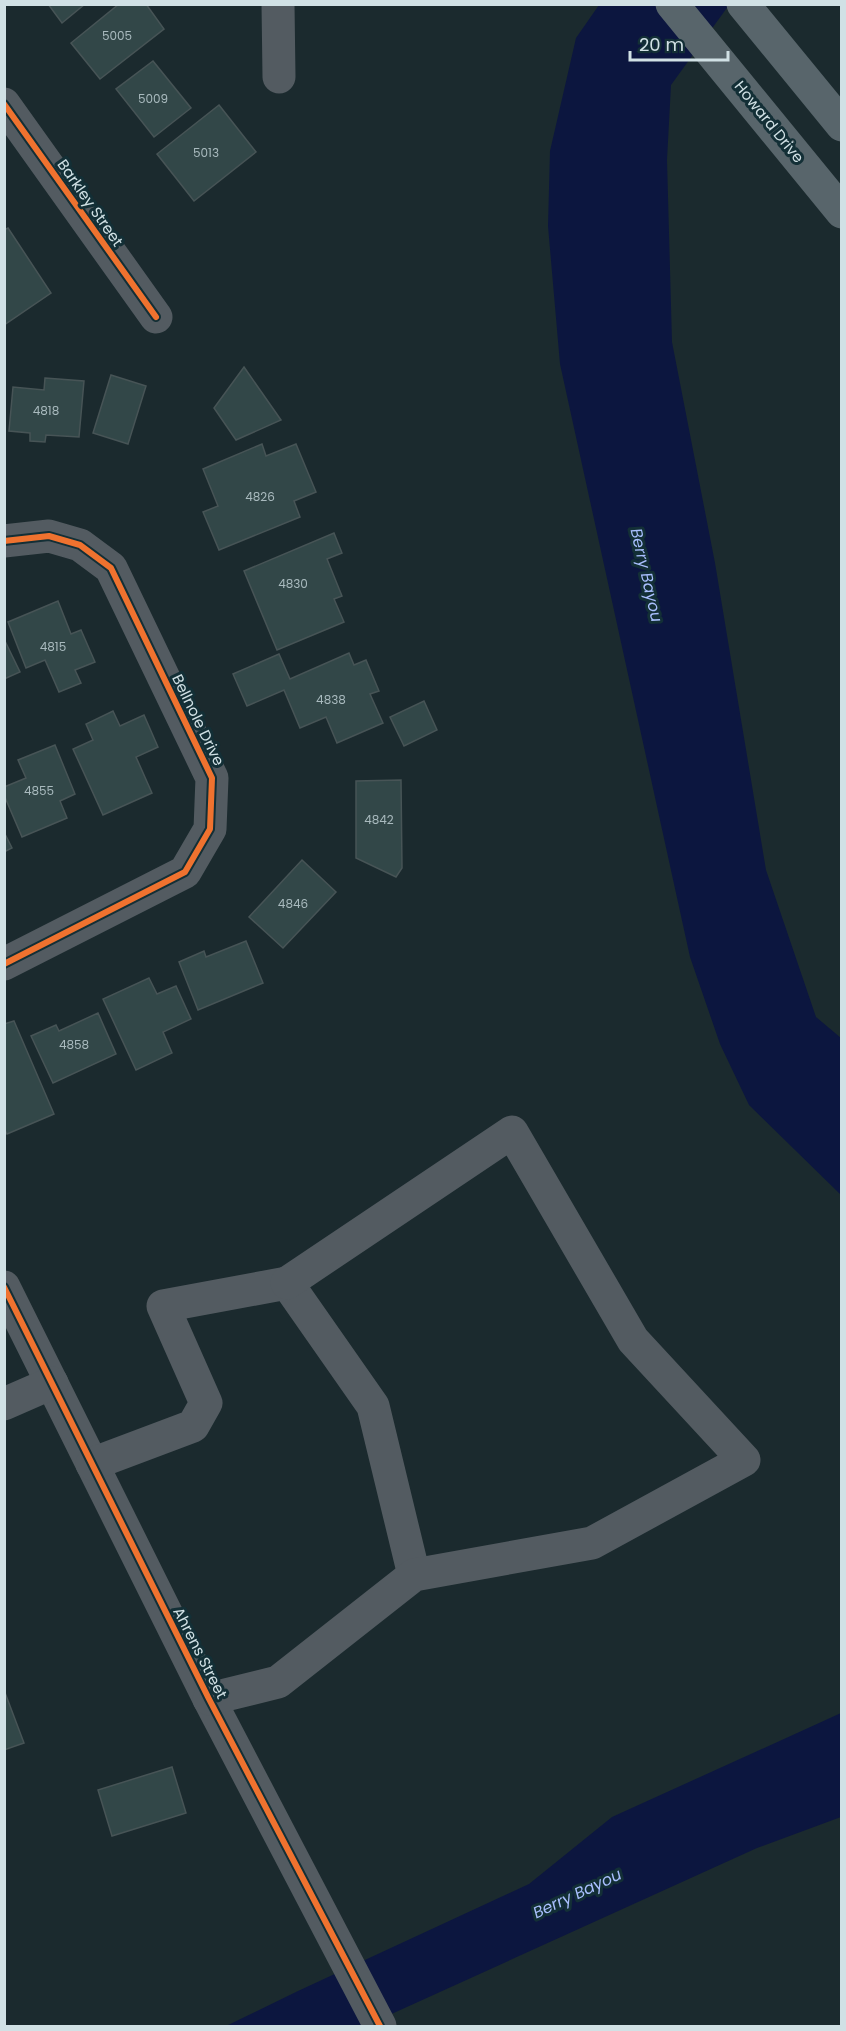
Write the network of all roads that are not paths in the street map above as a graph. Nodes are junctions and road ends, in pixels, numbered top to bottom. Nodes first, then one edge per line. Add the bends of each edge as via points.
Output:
1 (278, 4) edge
2 (672, 4) edge
3 (743, 4) edge
4 (279, 76) dead end
5 (4, 104) edge
6 (842, 125) edge
7 (842, 212) edge
8 (156, 317) dead end
9 (4, 541) edge
10 (4, 964) edge
11 (288, 1283) junction
12 (4, 1287) edge
13 (52, 1383) junction
14 (4, 1404) edge
15 (92, 1464) junction
16 (414, 1575) junction
17 (209, 1699) junction
18 (380, 2026) edge

1 - 4 street
2 - 7 main road, Howard Drive
3 - 6 main road
5 - 8 street, Barkley Street
9 - 10 street, Bellnole Drive via 49,536 80,545 111,568 212,778 213,796 210,829 185,873
11 - 15 street via 163,1306 206,1402 193,1426
11 - 16 street via 372,1406
11 - 16 street via 512,1132 633,1341 744,1460 591,1544
12 - 13 street, Ahrens Street
13 - 14 street
13 - 15 street, Ahrens Street
15 - 17 street, Ahrens Street
16 - 17 street via 278,1682
17 - 18 street, Ahrens Street

